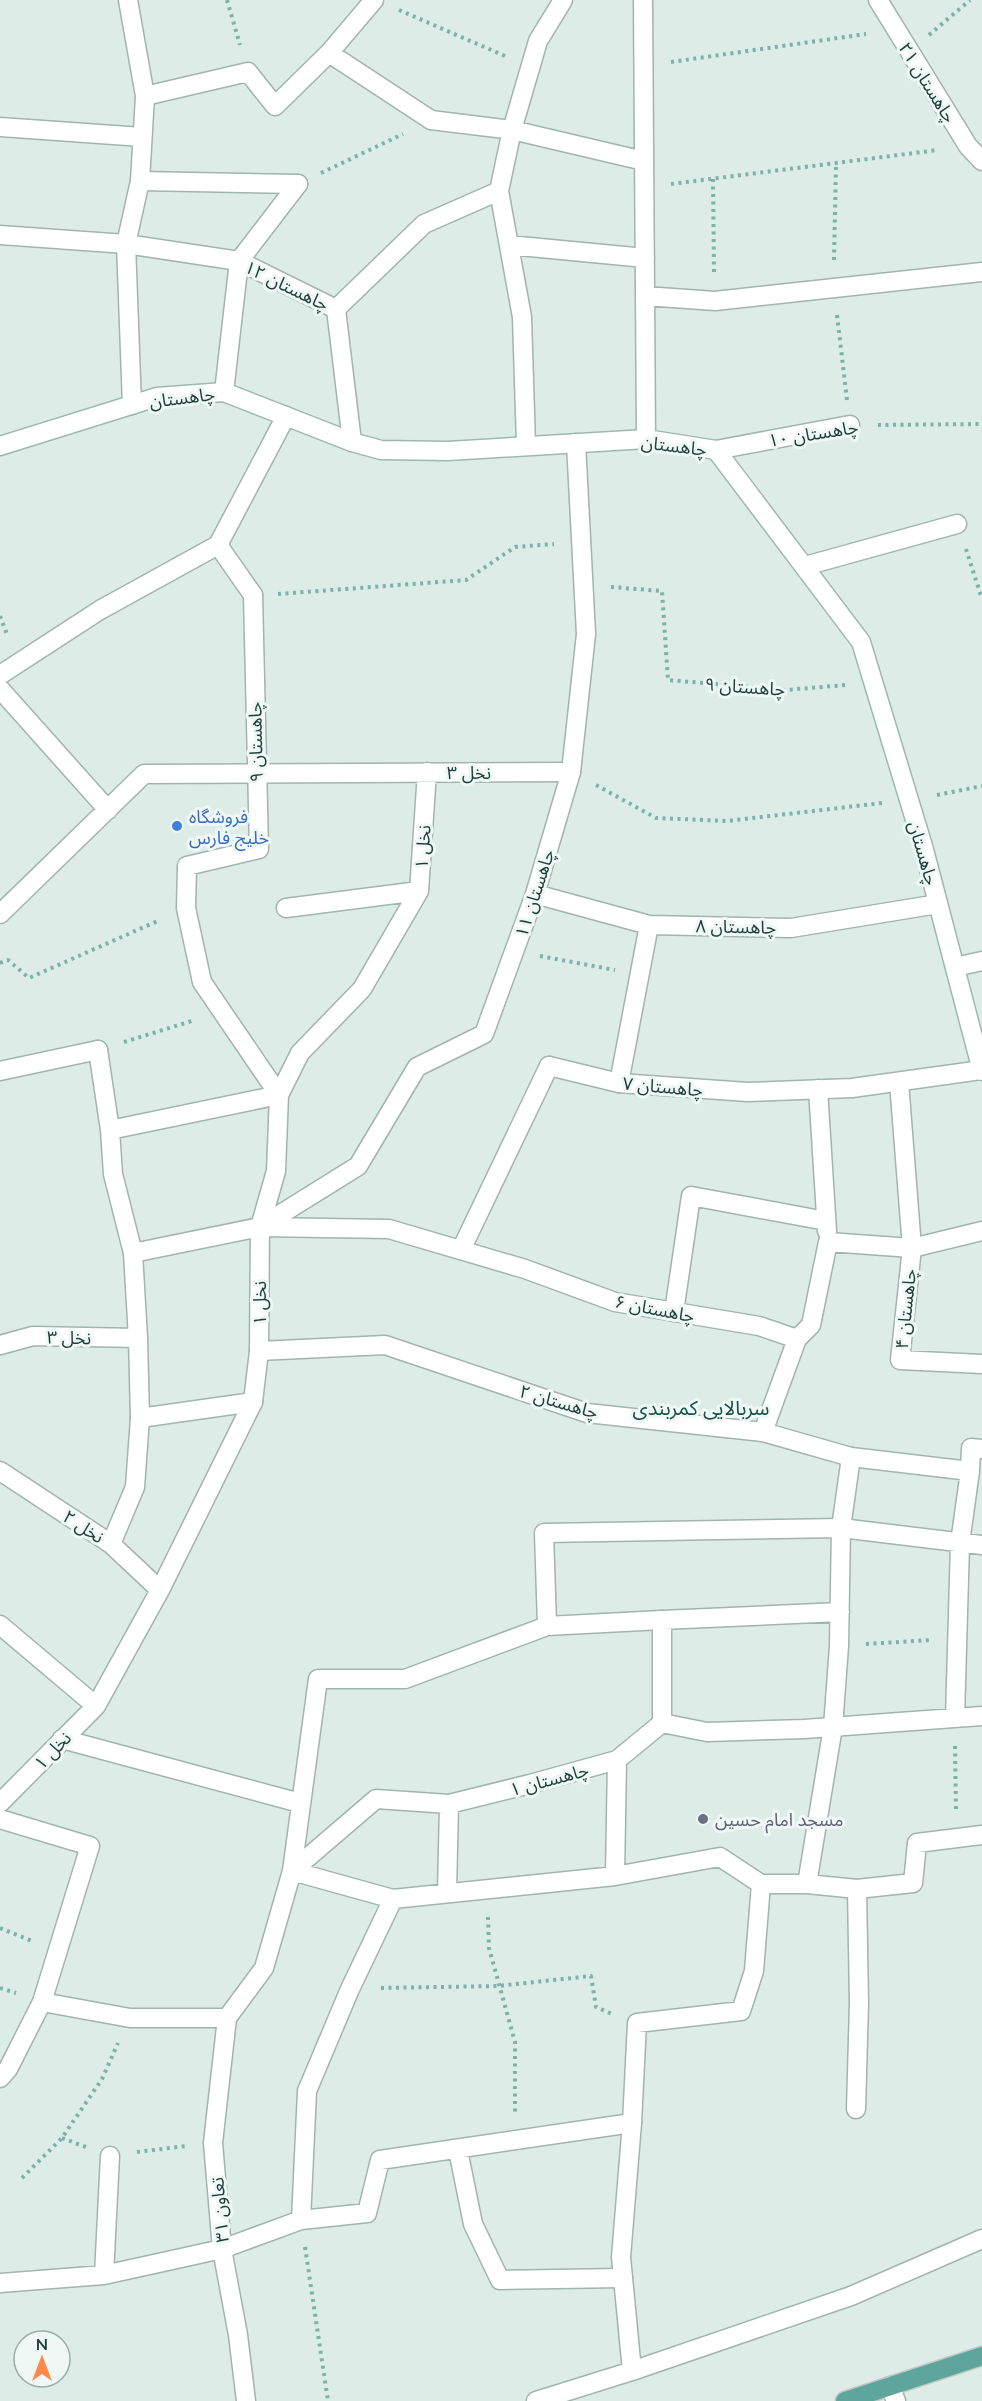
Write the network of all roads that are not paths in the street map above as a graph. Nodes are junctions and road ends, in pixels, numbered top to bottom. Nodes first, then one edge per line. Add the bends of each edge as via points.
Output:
1 (128, 0) edge
2 (374, 0) edge
3 (563, 0) edge
4 (643, 0) edge
5 (878, 0) edge
6 (329, 53) junction
7 (145, 96) junction
8 (0, 127) edge
9 (512, 130) junction
10 (142, 137) junction
11 (644, 161) junction
12 (982, 161) edge
13 (140, 181) junction
14 (499, 191) junction
15 (0, 235) edge
16 (126, 244) junction
17 (509, 245) junction
18 (645, 258) junction
19 (239, 261) junction
20 (982, 272) edge
21 (645, 296) junction
22 (336, 309) junction
23 (224, 392) junction
24 (132, 405) junction
25 (286, 416) junction
26 (850, 425) road end
27 (646, 439) junction
28 (352, 442) junction
29 (576, 443) junction
30 (526, 445) junction
31 (0, 446) edge
32 (716, 450) junction
33 (957, 524) road end
34 (219, 545) junction
35 (805, 566) junction
36 (0, 675) edge
37 (0, 689) edge
38 (427, 772) junction
39 (571, 772) junction
40 (256, 774) junction
41 (108, 810) junction
42 (419, 891) junction
43 (535, 894) junction
44 (938, 904) junction
45 (286, 908) dead end
46 (0, 914) edge
47 (649, 925) junction
48 (982, 962) edge
49 (955, 967) junction
50 (0, 1071) edge
51 (982, 1071) edge
52 (899, 1082) junction
53 (620, 1083) junction
54 (818, 1089) junction
55 (279, 1095) junction
56 (110, 1130) junction
57 (826, 1221) junction
58 (260, 1227) junction
59 (982, 1231) edge
60 (828, 1242) junction
61 (912, 1248) junction
62 (461, 1250) junction
63 (133, 1254) junction
64 (674, 1312) junction
65 (138, 1338) junction
66 (797, 1339) junction
67 (0, 1345) edge
68 (259, 1351) junction
69 (982, 1364) edge
70 (254, 1402) junction
71 (140, 1418) junction
72 (763, 1432) junction
73 (982, 1449) edge
74 (851, 1457) junction
75 (0, 1471) edge
76 (970, 1472) junction
77 (841, 1528) junction
78 (960, 1543) junction
79 (111, 1544) junction
80 (982, 1545) edge
81 (160, 1590) junction
82 (840, 1612) junction
83 (662, 1620) junction
84 (0, 1625) edge
85 (548, 1626) junction
86 (96, 1706) junction
87 (982, 1716) edge
88 (955, 1718) junction
89 (662, 1723) junction
90 (834, 1727) junction
91 (62, 1739) junction
92 (617, 1760) junction
93 (0, 1803) edge
94 (300, 1803) junction
95 (449, 1804) junction
96 (0, 1819) edge
97 (982, 1835) edge
98 (292, 1871) junction
99 (615, 1876) junction
100 (761, 1884) junction
101 (807, 1884) junction
102 (857, 1888) junction
103 (447, 1893) junction
104 (393, 1899) junction
105 (42, 2002) junction
106 (227, 2018) junction
107 (0, 2078) edge
108 (856, 2109) dead end
109 (632, 2122) junction
110 (458, 2150) junction
111 (110, 2156) dead end
112 (301, 2220) junction
113 (982, 2240) edge
114 (222, 2249) junction
115 (104, 2275) junction
116 (623, 2278) junction
117 (0, 2283) edge
118 (982, 2356) edge
119 (632, 2371) junction
120 (893, 2394) edge
121 (246, 2401) edge
122 (536, 2401) edge
123 (845, 2401) edge

1 - 7 street
2 - 6 street
3 - 9 street via 538,41
4 - 11 street
5 - 12 street, چاهستان ۲۱ via 968,146
6 - 7 street via 275,106 248,72
6 - 9 street via 431,120
7 - 10 street
8 - 10 street
9 - 11 street
9 - 14 street
10 - 13 street
11 - 18 street
13 - 16 street
13 - 19 street via 298,184
14 - 17 street
14 - 22 street, چاهستان ۱۲ via 424,224
15 - 16 street, چاهستان ۱۲
16 - 19 street, چاهستان ۱۲
16 - 24 street
17 - 18 street
17 - 30 street via 522,317
18 - 21 street
19 - 22 street, چاهستان ۱۲
19 - 23 street
20 - 21 street via 715,301
21 - 27 street
22 - 28 street
23 - 24 street, چاهستان via 157,397
23 - 25 street, چاهستان
24 - 31 street, چاهستان
25 - 28 street, چاهستان
25 - 34 street
26 - 32 street, چاهستان ۱۰
27 - 29 street, چاهستان
27 - 32 street, چاهستان
28 - 30 street, چاهستان via 403,451
29 - 30 street, چاهستان
29 - 39 street, چاهستان ۱۱ via 586,634
32 - 35 street, چاهستان
33 - 35 street
34 - 36 street via 100,610
34 - 40 street, چاهستان ۹ via 254,595
35 - 44 street, چاهستان via 861,642
37 - 41 street
38 - 39 street, نخل ۳
38 - 40 street, نخل ۳
38 - 42 street, نخل ۱
39 - 43 street, چاهستان ۱۱
40 - 41 street, نخل ۳ via 144,774
40 - 55 street, چاهستان ۹ via 259,849 187,866 186,908 202,982
41 - 46 street, نخل ۳
42 - 45 street
42 - 55 street, نخل ۱ via 362,989 300,1053
43 - 47 street, چاهستان ۸
43 - 58 street, چاهستان ۱۱ via 484,1034 417,1067 358,1166
44 - 47 street, چاهستان ۸ via 791,928
44 - 49 street, چاهستان
47 - 53 street
48 - 49 street
49 - 51 street, چاهستان
50 - 56 street via 98,1050
51 - 52 street, چاهستان ۷
52 - 54 street, چاهستان ۷
52 - 61 street
53 - 54 street, چاهستان ۷ via 748,1092
53 - 62 street, چاهستان ۷ via 549,1066
54 - 57 street
55 - 56 street
55 - 58 street, نخل ۱ via 276,1171
56 - 63 street via 112,1174
57 - 60 street
57 - 64 street via 691,1196
58 - 62 street, چاهستان ۶ via 388,1229
58 - 63 street
58 - 68 street, نخل ۱
59 - 61 street
60 - 61 street
60 - 66 street via 811,1324
61 - 69 street, چاهستان ۴ via 900,1359
62 - 64 street, چاهستان ۶ via 615,1302
63 - 65 street
64 - 66 street, چاهستان ۶ via 759,1326
65 - 67 street, نخل ۳ via 33,1336
65 - 71 street
66 - 72 street
68 - 70 street, نخل ۱
68 - 72 street, چاهستان ۲ via 385,1345 587,1413
70 - 71 street
70 - 81 street, نخل ۱
71 - 79 street via 135,1487
72 - 74 street, چاهستان ۲
73 - 76 street via 971,1448
74 - 76 street, چاهستان ۲
74 - 77 street
75 - 79 street, نخل ۲
76 - 78 street
77 - 78 street
77 - 82 street
77 - 85 street via 544,1533
78 - 80 street
78 - 88 street
79 - 81 street, نخل ۲
81 - 86 street, نخل ۱
82 - 83 street
82 - 90 street
83 - 85 street
83 - 89 street
84 - 86 street
85 - 94 street via 405,1679 318,1679
86 - 91 street, نخل ۱
87 - 88 street
88 - 90 street
89 - 90 street via 707,1732
89 - 92 street, چاهستان ۱
90 - 101 street
91 - 93 street, نخل ۱
91 - 94 street
92 - 95 street, چاهستان ۱
92 - 99 street
94 - 98 street
95 - 98 street, چاهستان ۱ via 376,1798
95 - 103 street
96 - 105 street via 90,1846
97 - 102 street via 917,1843 913,1883
98 - 104 street
98 - 106 street via 264,1968
99 - 100 street via 720,1857
99 - 103 street
100 - 101 street
100 - 109 street via 754,1971 741,2011 637,2023
101 - 102 street
102 - 108 street
103 - 104 street
104 - 112 street via 308,2091
105 - 106 street via 130,2018
105 - 107 street
106 - 114 street, تعاون ۳۱ via 213,2143
109 - 110 street
109 - 116 street via 621,2257
110 - 112 street via 380,2160 367,2213
110 - 116 street via 473,2224 500,2280
111 - 115 street
112 - 114 street
113 - 119 street via 851,2296
114 - 115 street
114 - 121 street, تعاون ۳۱
115 - 117 street
116 - 119 street
118 - 120 main road
119 - 122 street
120 - 123 main road

